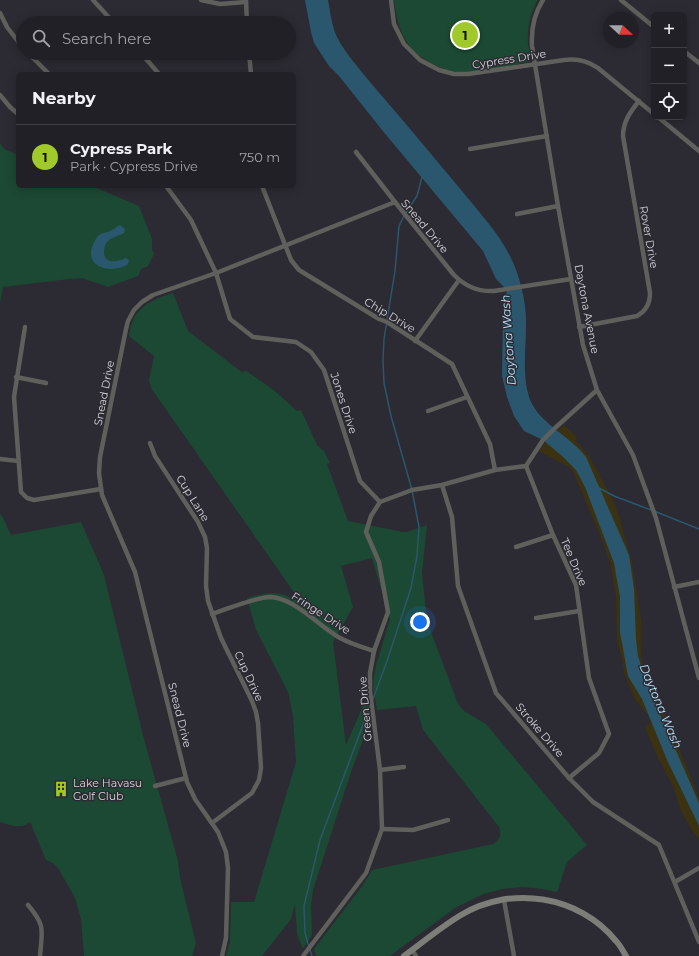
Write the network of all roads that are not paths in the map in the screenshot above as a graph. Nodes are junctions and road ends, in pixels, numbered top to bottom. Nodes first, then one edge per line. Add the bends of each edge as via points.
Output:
1 (93, 0) edge
2 (201, 0) edge
3 (391, 0) edge
4 (543, 0) edge
5 (621, 0) edge
6 (246, 1) edge
7 (0, 12) edge
8 (108, 16) edge
9 (247, 16) edge
10 (651, 25) edge
11 (16, 39) edge
12 (687, 53) edge
13 (35, 60) edge
14 (146, 60) edge
15 (250, 60) edge
16 (699, 63) edge
17 (536, 64) junction
18 (47, 72) edge
19 (157, 72) edge
20 (251, 72) edge
21 (0, 95) edge
22 (638, 101) junction
23 (16, 112) edge
24 (651, 112) edge
25 (662, 120) edge
26 (547, 136) junction
27 (470, 148) dead end
28 (699, 151) edge
29 (356, 152) dead end
30 (167, 188) edge
31 (263, 188) edge
32 (395, 202) junction
33 (558, 206) junction
34 (517, 214) dead end
35 (285, 244) junction
36 (216, 272) junction
37 (571, 279) junction
38 (459, 280) junction
39 (25, 327) dead end
40 (579, 327) junction
41 (415, 341) junction
42 (16, 377) junction
43 (46, 383) dead end
44 (597, 390) junction
45 (467, 397) junction
46 (428, 411) dead end
47 (150, 443) dead end
48 (0, 459) edge
49 (18, 461) junction
50 (526, 466) junction
51 (496, 470) junction
52 (442, 486) junction
53 (101, 489) junction
54 (380, 502) junction
55 (553, 535) junction
56 (516, 547) dead end
57 (699, 582) edge
58 (674, 588) junction
59 (580, 611) junction
60 (212, 614) junction
61 (536, 618) dead end
62 (374, 651) junction
63 (699, 676) edge
64 (404, 767) dead end
65 (380, 770) junction
66 (186, 778) junction
67 (569, 778) junction
68 (155, 786) dead end
69 (448, 820) dead end
70 (212, 823) junction
71 (382, 829) junction
72 (699, 868) edge
73 (675, 882) junction
74 (504, 900) junction
75 (28, 905) dead end
76 (699, 942) edge
77 (414, 953) edge
78 (40, 956) edge
79 (222, 956) edge
80 (303, 956) edge
81 (404, 956) edge
82 (514, 956) edge
83 (626, 956) edge

1 - 8 street
2 - 6 street via 220,4
3 - 17 street, Cypress Drive via 393,20 402,41 432,68 465,75
4 - 17 street, Daytona Avenue via 532,29
5 - 10 street
6 - 9 street
7 - 11 street
12 - 16 street
13 - 18 street
14 - 19 street
15 - 20 street
17 - 22 street, Cypress Drive via 571,59 585,61 598,68
17 - 26 street, Daytona Avenue
21 - 23 street
22 - 24 street, Cypress Drive
22 - 40 street, Rover Drive via 627,119 624,136 650,293 649,301 644,310 635,317
25 - 28 street
26 - 27 street
26 - 33 street, Daytona Avenue
29 - 32 street
30 - 36 street, Jones Drive via 191,220
31 - 35 street, Chip Drive
32 - 35 street, Snead Drive
32 - 38 street, Snead Drive
33 - 34 street
33 - 37 street, Daytona Avenue
35 - 36 street, Snead Drive
35 - 41 street, Chip Drive via 292,262 301,272
36 - 53 street, Snead Drive via 153,295 139,304 130,317 100,457
36 - 54 street, Jones Drive via 230,319 253,338 296,342 311,352 324,370 360,481
37 - 38 street, Snead Drive via 490,291 474,288
37 - 40 street, Daytona Avenue
38 - 41 street
39 - 42 street
40 - 44 street, Daytona Avenue
41 - 45 street, Chip Drive via 452,364
42 - 43 street
42 - 49 street via 14,397
44 - 50 street via 543,440
44 - 58 street, Daytona Avenue via 633,455 656,518
45 - 46 street
45 - 51 street, Chip Drive via 490,444
47 - 60 street, Cup Lane via 155,456 203,532 208,553 206,578
48 - 49 street
49 - 53 street via 20,490 29,500
50 - 51 street
50 - 55 street, Tee Drive
51 - 52 street
52 - 54 street via 412,490
52 - 67 street, Stroke Drive via 452,517 458,586 496,693
53 - 66 street, Snead Drive via 107,509 135,572
54 - 62 street, Green Drive via 371,516 366,532 379,562 388,612
55 - 56 street
55 - 59 street, Tee Drive via 576,585
57 - 58 street
58 - 63 street, Daytona Avenue
59 - 61 street
59 - 67 street, Tee Drive via 589,678 609,734 599,753
60 - 62 street, Fringe Drive via 261,598 278,598 290,603 340,638
60 - 70 street, Cup Drive via 254,707 258,723 261,768 259,780 252,793
62 - 65 street, Green Drive via 370,691
64 - 65 street
65 - 71 street, Green Drive
66 - 68 street
66 - 70 street, Snead Drive via 195,799
67 - 73 street, Stroke Drive via 593,802 659,844
69 - 71 street via 412,830
70 - 79 street, Snead Drive via 223,842 228,862 226,938
71 - 80 street, Green Drive via 366,874
72 - 73 street
73 - 76 street, Stroke Drive
74 - 77 main road via 489,903 461,915
74 - 82 street
74 - 83 main road via 533,898 567,906 586,915 602,927 616,940
75 - 78 street via 38,916 41,925
77 - 81 main road

